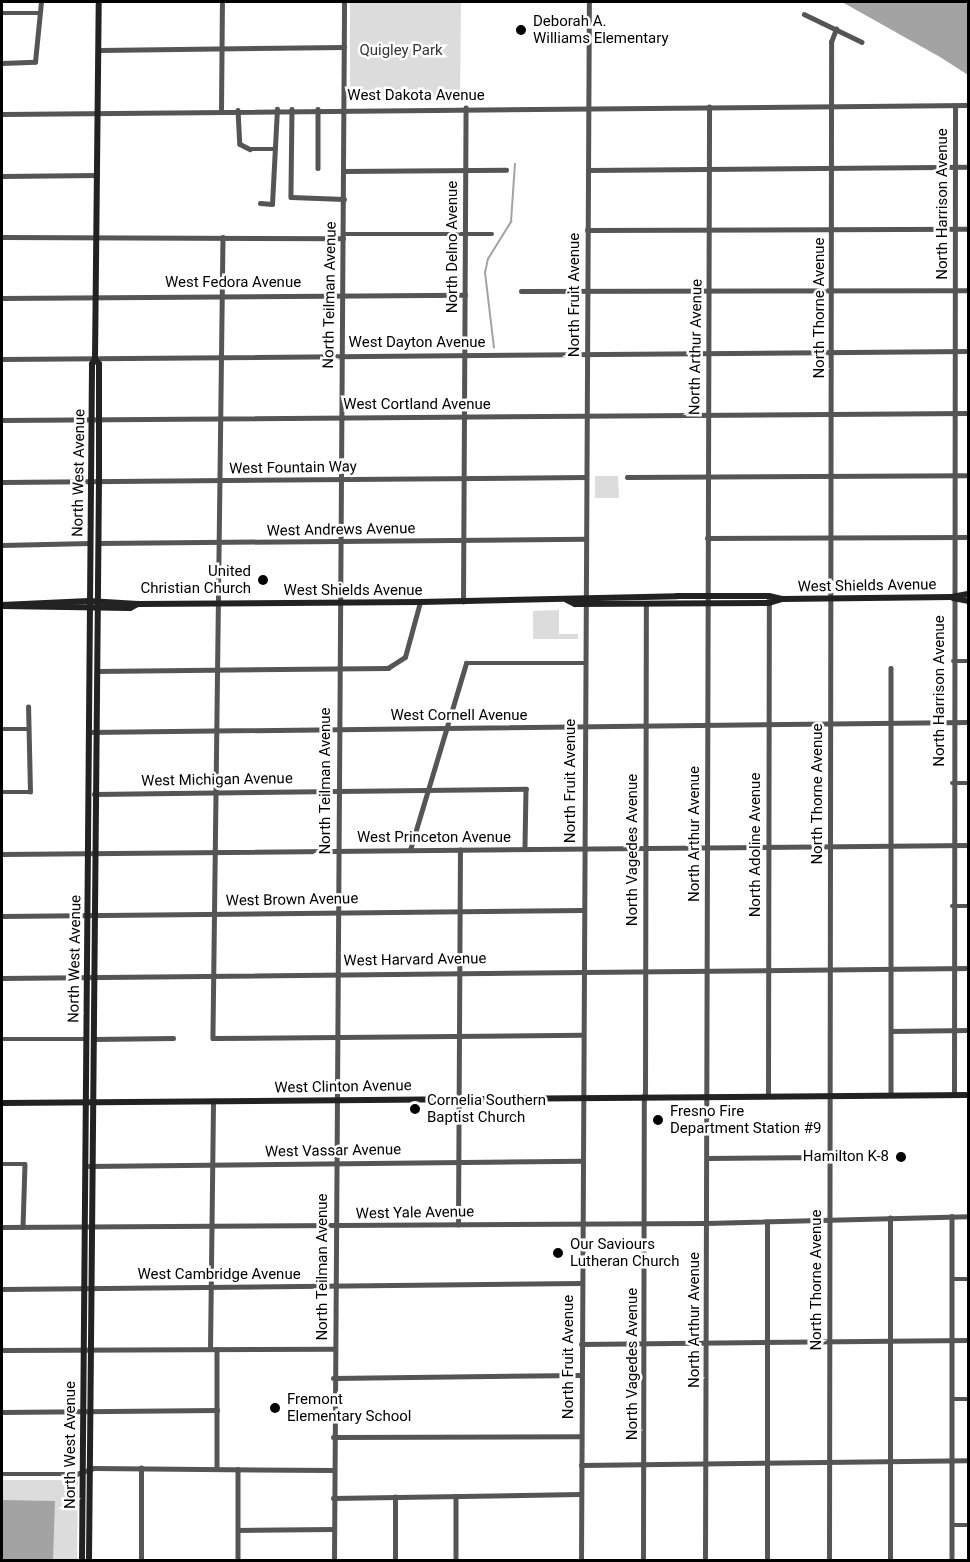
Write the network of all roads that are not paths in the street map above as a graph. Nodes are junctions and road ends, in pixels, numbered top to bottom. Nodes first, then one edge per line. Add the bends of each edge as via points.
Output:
1 (41, 2) edge
2 (99, 2) edge
3 (222, 2) edge
4 (344, 2) edge
5 (589, 2) edge
6 (2, 13) edge
7 (39, 13) junction
8 (804, 14) dead end
9 (836, 29) junction
10 (862, 42) dead end
11 (221, 48) junction
12 (344, 48) junction
13 (100, 50) junction
14 (2, 63) edge
15 (832, 105) junction
16 (969, 105) edge
17 (955, 106) junction
18 (588, 107) junction
19 (710, 107) junction
20 (466, 108) junction
21 (277, 109) junction
22 (292, 109) junction
23 (318, 109) junction
24 (343, 109) junction
25 (221, 110) junction
26 (238, 110) junction
27 (98, 111) junction
28 (2, 114) edge
29 (273, 149) junction
30 (710, 167) junction
31 (833, 167) junction
32 (955, 167) junction
33 (969, 167) edge
34 (318, 168) dead end
35 (466, 169) junction
36 (506, 170) dead end
37 (589, 170) junction
38 (344, 171) junction
39 (97, 175) junction
40 (2, 176) edge
41 (344, 199) junction
42 (260, 203) dead end
43 (955, 229) junction
44 (969, 229) edge
45 (587, 230) junction
46 (833, 230) junction
47 (710, 231) junction
48 (465, 234) junction
49 (492, 234) dead end
50 (97, 236) junction
51 (343, 236) junction
52 (2, 237) edge
53 (223, 237) junction
54 (954, 290) junction
55 (969, 290) edge
56 (521, 291) dead end
57 (587, 291) junction
58 (832, 291) junction
59 (709, 292) junction
60 (342, 294) junction
61 (223, 295) junction
62 (465, 295) junction
63 (96, 296) junction
64 (2, 298) edge
65 (954, 351) junction
66 (969, 351) edge
67 (832, 352) junction
68 (464, 354) junction
69 (587, 354) junction
70 (709, 354) junction
71 (341, 356) junction
72 (2, 359) edge
73 (95, 359) junction
74 (222, 359) junction
75 (955, 413) junction
76 (969, 413) edge
77 (707, 415) junction
78 (832, 415) junction
79 (585, 416) junction
80 (464, 417) junction
81 (341, 418) junction
82 (220, 419) junction
83 (2, 420) edge
84 (95, 420) junction
85 (830, 475) junction
86 (953, 475) junction
87 (969, 475) edge
88 (708, 476) junction
89 (586, 477) junction
90 (627, 477) dead end
91 (463, 479) junction
92 (341, 480) junction
93 (220, 481) junction
94 (2, 482) edge
95 (91, 482) junction
96 (99, 482) junction
97 (830, 537) junction
98 (952, 537) junction
99 (969, 537) edge
100 (707, 538) junction
101 (585, 539) junction
102 (463, 540) junction
103 (339, 542) junction
104 (94, 543) junction
105 (220, 543) junction
106 (2, 544) edge
107 (969, 594) edge
108 (677, 596) junction
109 (706, 596) junction
110 (829, 597) junction
111 (952, 597) junction
112 (769, 599) junction
113 (585, 601) junction
114 (969, 601) edge
115 (420, 602) junction
116 (463, 602) junction
117 (218, 603) junction
118 (339, 603) junction
119 (707, 603) junction
120 (89, 604) junction
121 (98, 604) junction
122 (646, 604) junction
123 (2, 606) edge
124 (953, 661) junction
125 (969, 661) edge
126 (584, 663) junction
127 (891, 668) dead end
128 (339, 669) junction
129 (216, 670) junction
130 (97, 671) junction
131 (28, 707) dead end
132 (953, 722) junction
133 (969, 722) edge
134 (830, 725) junction
135 (891, 725) junction
136 (707, 726) junction
137 (768, 726) junction
138 (584, 727) junction
139 (645, 727) junction
140 (447, 728) junction
141 (2, 729) edge
142 (28, 729) junction
143 (339, 729) junction
144 (216, 730) junction
145 (89, 732) junction
146 (97, 732) junction
147 (952, 783) junction
148 (969, 783) edge
149 (338, 790) junction
150 (429, 790) junction
151 (215, 791) junction
152 (2, 792) edge
153 (92, 794) junction
154 (952, 845) junction
155 (969, 845) edge
156 (830, 846) junction
157 (890, 846) junction
158 (706, 847) junction
159 (768, 847) junction
160 (646, 848) junction
161 (525, 849) junction
162 (583, 849) junction
163 (410, 850) junction
164 (460, 850) junction
165 (337, 851) junction
166 (214, 852) junction
167 (2, 854) edge
168 (92, 854) junction
169 (952, 906) junction
170 (969, 906) edge
171 (582, 910) junction
172 (460, 911) junction
173 (337, 912) junction
174 (214, 913) junction
175 (91, 915) junction
176 (2, 916) edge
177 (891, 966) junction
178 (952, 966) junction
179 (828, 967) junction
180 (969, 968) edge
181 (645, 969) junction
182 (707, 969) junction
183 (768, 969) junction
184 (583, 970) junction
185 (460, 971) junction
186 (336, 973) junction
187 (213, 974) junction
188 (90, 977) junction
189 (2, 978) edge
190 (891, 1030) junction
191 (952, 1030) junction
192 (969, 1030) edge
193 (583, 1035) junction
194 (460, 1036) junction
195 (336, 1037) junction
196 (173, 1038) dead end
197 (2, 1039) edge
198 (86, 1039) junction
199 (94, 1039) junction
200 (829, 1094) junction
201 (706, 1095) junction
202 (768, 1095) junction
203 (891, 1095) junction
204 (954, 1095) junction
205 (969, 1095) edge
206 (645, 1096) junction
207 (582, 1097) junction
208 (460, 1098) junction
209 (336, 1100) junction
210 (213, 1101) junction
211 (2, 1103) edge
212 (90, 1103) junction
213 (828, 1157) junction
214 (707, 1158) junction
215 (582, 1161) junction
216 (335, 1162) junction
217 (459, 1162) junction
218 (2, 1164) edge
219 (89, 1166) junction
220 (213, 1166) junction
221 (952, 1216) junction
222 (969, 1216) edge
223 (890, 1218) junction
224 (829, 1220) junction
225 (767, 1222) junction
226 (643, 1223) junction
227 (707, 1223) junction
228 (582, 1224) junction
229 (458, 1225) junction
230 (335, 1226) junction
231 (2, 1227) edge
232 (23, 1227) junction
233 (212, 1227) junction
234 (88, 1228) junction
235 (952, 1279) junction
236 (969, 1279) edge
237 (581, 1283) junction
238 (335, 1286) junction
239 (211, 1287) junction
240 (87, 1288) junction
241 (2, 1289) edge
242 (969, 1340) edge
243 (953, 1341) junction
244 (891, 1342) junction
245 (707, 1343) junction
246 (767, 1343) junction
247 (829, 1343) junction
248 (581, 1344) junction
249 (645, 1344) junction
250 (210, 1349) junction
251 (217, 1349) junction
252 (334, 1349) junction
253 (2, 1350) edge
254 (87, 1350) junction
255 (581, 1375) junction
256 (333, 1378) junction
257 (953, 1399) junction
258 (969, 1399) edge
259 (217, 1410) junction
260 (86, 1411) junction
261 (2, 1412) edge
262 (581, 1436) junction
263 (333, 1437) junction
264 (953, 1460) junction
265 (969, 1460) edge
266 (891, 1461) junction
267 (767, 1462) junction
268 (828, 1462) junction
269 (645, 1464) junction
270 (707, 1464) junction
271 (581, 1465) junction
272 (217, 1467) junction
273 (141, 1468) junction
274 (90, 1470) junction
275 (238, 1470) junction
276 (334, 1470) junction
277 (82, 1473) junction
278 (2, 1474) edge
279 (580, 1494) junction
280 (456, 1496) junction
281 (395, 1497) junction
282 (333, 1498) junction
283 (953, 1525) junction
284 (969, 1525) edge
285 (334, 1529) junction
286 (238, 1530) junction
287 (82, 1560) edge
288 (89, 1560) edge
289 (141, 1560) edge
290 (238, 1560) edge
291 (334, 1560) edge
292 (395, 1560) edge
293 (456, 1560) edge
294 (580, 1560) edge
295 (643, 1560) edge
296 (705, 1560) edge
297 (767, 1560) edge
298 (829, 1560) edge
299 (890, 1560) edge
300 (952, 1560) edge

1 - 7 street
2 - 13 main road, North West Avenue
3 - 11 street
4 - 12 street, North Teilman Avenue
5 - 18 street, North Fruit Avenue
6 - 7 street
7 - 14 street via 35,62
8 - 9 street
9 - 10 street
9 - 15 street, North Thorne Avenue via 831,42
11 - 12 street
11 - 13 street
11 - 25 street
12 - 24 street, North Teilman Avenue
13 - 27 main road, North West Avenue
15 - 17 street, West Dakota Avenue
15 - 19 street, West Dakota Avenue
15 - 31 street, North Thorne Avenue
16 - 17 street, West Dakota Avenue
17 - 32 street, North Harrison Avenue
18 - 19 street, West Dakota Avenue
18 - 20 street, West Dakota Avenue
18 - 37 street, North Fruit Avenue
19 - 30 street, North Arthur Avenue
20 - 24 street, West Dakota Avenue
20 - 35 street, North Delno Avenue
21 - 22 street, West Dakota Avenue
21 - 26 street, West Dakota Avenue
21 - 29 street via 277,140
22 - 23 street, West Dakota Avenue
22 - 41 street via 291,198
23 - 24 street, West Dakota Avenue
23 - 34 street
24 - 38 street, North Teilman Avenue
25 - 26 street, West Dakota Avenue
25 - 27 street, West Dakota Avenue
26 - 29 street via 240,144 250,149
27 - 28 street, West Dakota Avenue
27 - 39 main road, North West Avenue
29 - 42 street via 272,204
30 - 31 street
30 - 37 street
30 - 47 street, North Arthur Avenue
31 - 32 street
31 - 46 street, North Thorne Avenue
32 - 33 street
32 - 43 street, North Harrison Avenue
35 - 36 street
35 - 38 street
35 - 48 street, North Delno Avenue
37 - 45 street, North Fruit Avenue
38 - 41 street, North Teilman Avenue
39 - 40 street
39 - 50 main road, North West Avenue
41 - 51 street, North Teilman Avenue
43 - 44 street
43 - 46 street
43 - 54 street, North Harrison Avenue
45 - 47 street
45 - 57 street, North Fruit Avenue
46 - 47 street
46 - 58 street, North Thorne Avenue
47 - 59 street, North Arthur Avenue
48 - 49 street
48 - 51 street
48 - 62 street, North Delno Avenue
50 - 52 street
50 - 53 street
50 - 63 main road, North West Avenue
51 - 53 street
51 - 60 street, North Teilman Avenue
53 - 61 street
54 - 55 street
54 - 58 street
54 - 65 street, North Harrison Avenue
56 - 57 street
57 - 59 street
57 - 69 street, North Fruit Avenue
58 - 59 street
58 - 67 street, North Thorne Avenue
59 - 70 street, North Arthur Avenue
60 - 61 street, West Fedora Avenue
60 - 62 street, West Fedora Avenue
60 - 71 street, North Teilman Avenue
61 - 63 street, West Fedora Avenue
61 - 74 street
62 - 68 street, North Delno Avenue
63 - 64 street, West Fedora Avenue
63 - 73 main road, North West Avenue
65 - 66 street, West Dayton Avenue
65 - 67 street, West Dayton Avenue
65 - 75 street, North Harrison Avenue
67 - 70 street, West Dayton Avenue
67 - 78 street, North Thorne Avenue
68 - 69 street, West Dayton Avenue
68 - 71 street, West Dayton Avenue
68 - 80 street, North Delno Avenue
69 - 70 street, West Dayton Avenue
69 - 79 street, North Fruit Avenue
70 - 77 street, North Arthur Avenue
71 - 74 street, West Dayton Avenue
71 - 81 street, North Teilman Avenue
72 - 73 street, West Dayton Avenue
73 - 74 street, West Dayton Avenue
73 - 84 main road, North West Avenue
74 - 82 street
75 - 76 street, West Cortland Avenue
75 - 78 street, West Cortland Avenue
75 - 86 street, North Harrison Avenue
77 - 78 street, West Cortland Avenue
77 - 79 street, West Cortland Avenue
77 - 88 street, North Arthur Avenue
78 - 85 street, North Thorne Avenue
79 - 80 street, West Cortland Avenue
79 - 89 street, North Fruit Avenue
80 - 81 street, West Cortland Avenue
80 - 91 street, North Delno Avenue
81 - 82 street, West Cortland Avenue
81 - 92 street, North Teilman Avenue
82 - 84 street, West Cortland Avenue
82 - 93 street
83 - 84 street, West Cortland Avenue
84 - 95 main road, North West Avenue
84 - 96 main road, North West Avenue
85 - 86 street
85 - 88 street
85 - 97 street, North Thorne Avenue
86 - 87 street
86 - 98 street, North Harrison Avenue
88 - 90 street
88 - 100 street, North Arthur Avenue
89 - 91 street, West Fountain Way
89 - 101 street, North Fruit Avenue
91 - 92 street, West Fountain Way
91 - 102 street, North Delno Avenue
92 - 93 street, West Fountain Way
92 - 103 street, North Teilman Avenue
93 - 96 street, West Fountain Way
93 - 105 street
94 - 95 street, West Fountain Way
95 - 96 street, West Fountain Way
95 - 104 main road, North West Avenue
96 - 104 main road, North West Avenue
97 - 98 street
97 - 100 street
97 - 110 street, North Thorne Avenue
98 - 99 street
98 - 111 street, North Harrison Avenue
100 - 109 street, North Arthur Avenue
101 - 102 street, West Andrews Avenue
101 - 113 street, North Fruit Avenue
102 - 103 street, West Andrews Avenue
102 - 116 street, North Delno Avenue
103 - 105 street, West Andrews Avenue
103 - 118 street, North Teilman Avenue
104 - 105 street, West Andrews Avenue
104 - 106 street, West Andrews Avenue
104 - 120 main road, North West Avenue
104 - 121 main road, North West Avenue
105 - 117 street
107 - 111 main road, West Shields Avenue
108 - 109 main road, West Shields Avenue
108 - 113 main road, West Shields Avenue
108 - 122 main road
109 - 112 main road, West Shields Avenue
109 - 119 street, North Arthur Avenue
110 - 111 main road, West Shields Avenue
110 - 112 main road, West Shields Avenue
110 - 134 street, North Thorne Avenue
111 - 114 main road, West Shields Avenue
111 - 124 street, North Harrison Avenue
112 - 119 main road, West Shields Avenue
112 - 137 street, North Adoline Avenue
113 - 116 main road, West Shields Avenue
113 - 122 main road, West Shields Avenue
113 - 126 street, North Fruit Avenue
115 - 116 main road, West Shields Avenue
115 - 118 main road, West Shields Avenue
115 - 128 street via 405,657 388,668
117 - 118 main road, West Shields Avenue
117 - 121 main road, West Shields Avenue
117 - 129 street
118 - 128 street, North Teilman Avenue
119 - 122 main road, West Shields Avenue
119 - 136 street, North Arthur Avenue
120 - 121 main road, West Shields Avenue
120 - 123 main road, West Shields Avenue
120 - 145 main road, North West Avenue
121 - 130 main road, North West Avenue
122 - 139 street, North Vagedes Avenue
124 - 125 street
124 - 132 street, North Harrison Avenue
126 - 138 street, North Fruit Avenue
126 - 140 street via 466,663
127 - 135 street
128 - 129 street
128 - 143 street, North Teilman Avenue
129 - 130 street
129 - 144 street
130 - 146 main road, North West Avenue
131 - 142 street
132 - 133 street, West Cornell Avenue
132 - 135 street, West Cornell Avenue
132 - 147 street, North Harrison Avenue
134 - 135 street, West Cornell Avenue
134 - 137 street, West Cornell Avenue
134 - 156 street, North Thorne Avenue
135 - 157 street
136 - 137 street, West Cornell Avenue
136 - 139 street, West Cornell Avenue
136 - 158 street, North Arthur Avenue
137 - 159 street, North Adoline Avenue
138 - 139 street, West Cornell Avenue
138 - 140 street, West Cornell Avenue
138 - 162 street, North Fruit Avenue
139 - 160 street, North Vagedes Avenue
140 - 143 street, West Cornell Avenue
140 - 150 street
141 - 142 street
142 - 152 street via 30,792
143 - 144 street, West Cornell Avenue
143 - 149 street, North Teilman Avenue
144 - 146 street, West Cornell Avenue
144 - 151 street
145 - 146 street, West Cornell Avenue
145 - 153 main road, North West Avenue
146 - 153 main road, North West Avenue
147 - 148 street
147 - 154 street, North Harrison Avenue
149 - 150 street, West Michigan Avenue
149 - 151 street, West Michigan Avenue
149 - 165 street, North Teilman Avenue
150 - 161 street, West Michigan Avenue via 526,789
150 - 163 street
151 - 153 street, West Michigan Avenue
151 - 166 street
153 - 168 main road, North West Avenue
154 - 155 street, West Princeton Avenue
154 - 157 street, West Princeton Avenue
154 - 169 street, North Harrison Avenue
156 - 157 street, West Princeton Avenue
156 - 159 street, West Princeton Avenue
156 - 179 street, North Thorne Avenue
157 - 177 street
158 - 159 street, West Princeton Avenue
158 - 160 street, West Princeton Avenue
158 - 182 street, North Arthur Avenue
159 - 183 street, North Adoline Avenue
160 - 162 street, West Princeton Avenue
160 - 181 street, North Vagedes Avenue
161 - 162 street, West Princeton Avenue
161 - 164 street, West Princeton Avenue
162 - 171 street, North Fruit Avenue
163 - 164 street, West Princeton Avenue
163 - 165 street, West Princeton Avenue
164 - 172 street
165 - 166 street, West Princeton Avenue
165 - 173 street, North Teilman Avenue
166 - 168 street, West Princeton Avenue
166 - 174 street
167 - 168 street, West Princeton Avenue
168 - 175 main road, North West Avenue
169 - 170 street
169 - 178 street, North Harrison Avenue
171 - 172 street, West Brown Avenue
171 - 184 street, North Fruit Avenue
172 - 173 street, West Brown Avenue
172 - 185 street
173 - 174 street, West Brown Avenue
173 - 186 street, North Teilman Avenue
174 - 175 street, West Brown Avenue
174 - 187 street
175 - 176 street, West Brown Avenue
175 - 188 main road, North West Avenue
177 - 178 street, West Harvard Avenue
177 - 179 street, West Harvard Avenue
177 - 190 street
178 - 180 street, West Harvard Avenue
178 - 191 street, North Harrison Avenue
179 - 183 street, West Harvard Avenue
179 - 200 street, North Thorne Avenue
181 - 182 street, West Harvard Avenue
181 - 184 street, West Harvard Avenue
181 - 206 street, North Vagedes Avenue
182 - 183 street, West Harvard Avenue
182 - 201 street, North Arthur Avenue
183 - 202 street, North Adoline Avenue
184 - 185 street, West Harvard Avenue
184 - 193 street, North Fruit Avenue
185 - 186 street, West Harvard Avenue
185 - 194 street
186 - 187 street, West Harvard Avenue
186 - 195 street, North Teilman Avenue
187 - 188 street, West Harvard Avenue
187 - 195 street via 213,1038
188 - 189 street, West Harvard Avenue
188 - 198 main road, North West Avenue
188 - 199 main road, North West Avenue
190 - 191 street
190 - 203 street
191 - 192 street
191 - 204 street, North Harrison Avenue
193 - 194 street
193 - 207 street, North Fruit Avenue
194 - 195 street
194 - 208 street
195 - 209 street, North Teilman Avenue
196 - 199 street
197 - 198 street
198 - 212 main road, North West Avenue
199 - 212 main road, North West Avenue
200 - 202 main road, West Clinton Avenue
200 - 203 main road, West Clinton Avenue
200 - 213 street, North Thorne Avenue
201 - 202 main road, West Clinton Avenue
201 - 206 main road, West Clinton Avenue
201 - 214 street, North Arthur Avenue
203 - 204 main road, West Clinton Avenue
204 - 205 main road, West Clinton Avenue
206 - 207 main road, West Clinton Avenue
206 - 226 street, North Vagedes Avenue
207 - 208 main road, West Clinton Avenue
207 - 215 street, North Fruit Avenue
208 - 209 main road, West Clinton Avenue
208 - 217 street
209 - 210 main road, West Clinton Avenue
209 - 216 street, North Teilman Avenue
210 - 212 main road, West Clinton Avenue
210 - 220 street
211 - 212 main road, West Clinton Avenue
212 - 219 main road, North West Avenue
213 - 214 street
213 - 224 street, North Thorne Avenue
214 - 227 street, North Arthur Avenue
215 - 217 street, West Vassar Avenue
215 - 228 street, North Fruit Avenue
216 - 217 street, West Vassar Avenue
216 - 220 street, West Vassar Avenue
216 - 230 street, North Teilman Avenue
217 - 229 street
218 - 232 street via 25,1164
219 - 220 street, West Vassar Avenue
219 - 234 main road, North West Avenue
220 - 233 street
221 - 222 street, West Yale Avenue
221 - 223 street, West Yale Avenue
221 - 235 street
223 - 224 street, West Yale Avenue
223 - 244 street
224 - 225 street, West Yale Avenue
224 - 247 street, North Thorne Avenue
225 - 227 street, West Yale Avenue
225 - 246 street
226 - 227 street, West Yale Avenue
226 - 228 street, West Yale Avenue
226 - 249 street, North Vagedes Avenue
227 - 245 street, North Arthur Avenue
228 - 229 street, West Yale Avenue
228 - 237 street, North Fruit Avenue
229 - 230 street, West Yale Avenue
230 - 233 street, West Yale Avenue
230 - 238 street, North Teilman Avenue
231 - 232 street, West Yale Avenue
232 - 234 street, West Yale Avenue
233 - 234 street, West Yale Avenue
233 - 239 street
234 - 240 main road, North West Avenue
235 - 236 street
235 - 243 street
237 - 238 street, West Cambridge Avenue
237 - 248 street, North Fruit Avenue
238 - 239 street, West Cambridge Avenue
238 - 252 street, North Teilman Avenue
239 - 240 street, West Cambridge Avenue
239 - 250 street
240 - 241 street, West Cambridge Avenue
240 - 254 main road, North West Avenue
242 - 243 street
243 - 244 street
243 - 257 street
244 - 247 street
244 - 266 street
245 - 246 street
245 - 249 street
245 - 270 street, North Arthur Avenue
246 - 247 street
246 - 267 street
247 - 268 street, North Thorne Avenue
248 - 249 street
248 - 255 street, North Fruit Avenue
249 - 269 street, North Vagedes Avenue
250 - 251 street
250 - 254 street
251 - 252 street
251 - 259 street
252 - 256 street, North Teilman Avenue
253 - 254 street
254 - 260 main road, North West Avenue
255 - 256 street
255 - 262 street, North Fruit Avenue
256 - 263 street, North Teilman Avenue
257 - 258 street
257 - 264 street
259 - 260 street
259 - 272 street
260 - 261 street
260 - 274 main road, North West Avenue
260 - 277 main road, North West Avenue
262 - 263 street
262 - 271 street, North Fruit Avenue
263 - 276 street, North Teilman Avenue
264 - 265 street
264 - 266 street
264 - 283 street
266 - 268 street
266 - 299 street
267 - 268 street
267 - 270 street
267 - 297 street
268 - 298 street, North Thorne Avenue
269 - 270 street
269 - 271 street
269 - 295 street, North Vagedes Avenue
270 - 296 street, North Arthur Avenue
271 - 279 street, North Fruit Avenue
272 - 273 street
272 - 275 street
273 - 274 street
273 - 289 street
274 - 277 street
274 - 288 main road, North West Avenue
275 - 276 street
275 - 286 street
276 - 282 street, North Teilman Avenue
277 - 278 street
277 - 287 main road, North West Avenue
279 - 280 street
279 - 294 street, North Fruit Avenue
280 - 281 street
280 - 293 street
281 - 282 street
281 - 292 street
282 - 285 street, North Teilman Avenue
283 - 284 street
283 - 300 street
285 - 286 street
285 - 291 street, North Teilman Avenue
286 - 290 street

